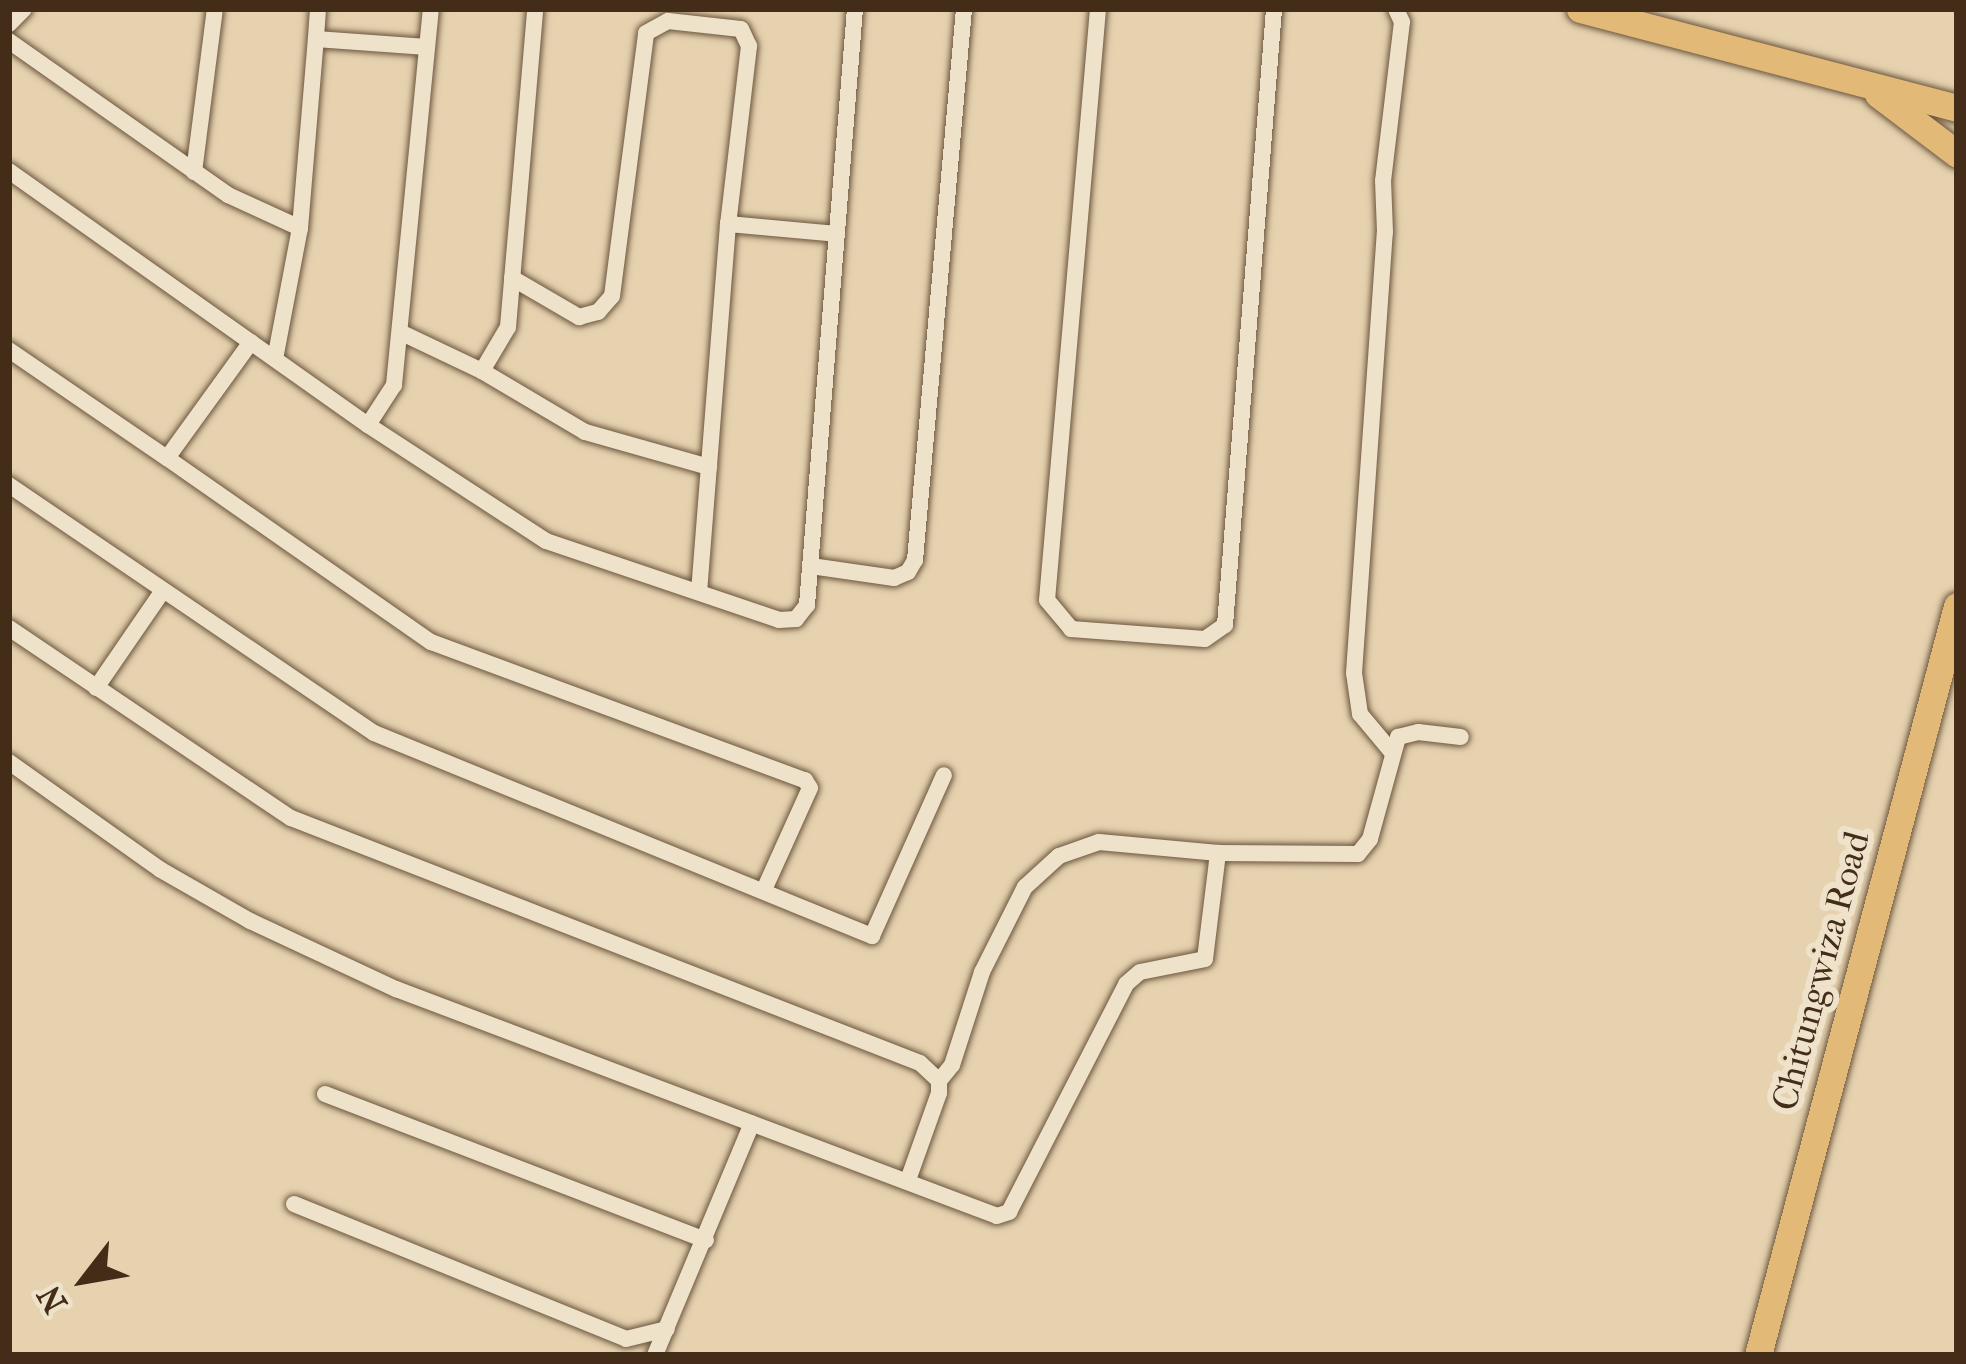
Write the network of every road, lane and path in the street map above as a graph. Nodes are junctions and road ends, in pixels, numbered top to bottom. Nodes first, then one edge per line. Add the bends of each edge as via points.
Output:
1 (24, 9) edge
2 (214, 9) edge
3 (318, 9) edge
4 (431, 9) edge
5 (535, 9) edge
6 (855, 9) edge
7 (964, 9) edge
8 (1099, 9) edge
9 (1274, 9) edge
10 (1396, 9) edge
11 (1580, 9) edge
12 (9, 24) edge
13 (316, 39) junction
14 (9, 41) edge
15 (427, 47) junction
16 (1865, 85) junction
17 (1957, 108) edge
18 (1957, 154) edge
19 (9, 171) edge
20 (194, 172) junction
21 (728, 224) junction
22 (300, 228) junction
23 (837, 234) junction
24 (512, 278) junction
25 (402, 333) junction
26 (251, 342) junction
27 (9, 350) edge
28 (275, 359) junction
29 (482, 371) junction
30 (368, 424) junction
31 (167, 458) junction
32 (709, 467) junction
33 (9, 485) edge
34 (811, 566) junction
35 (699, 590) junction
36 (162, 592) junction
37 (1957, 606) edge
38 (9, 628) edge
39 (96, 688) junction
40 (1461, 737) dead end
41 (1391, 751) junction
42 (9, 762) edge
43 (944, 775) dead end
44 (1218, 853) junction
45 (764, 890) junction
46 (939, 1081) junction
47 (325, 1094) dead end
48 (752, 1123) junction
49 (908, 1180) junction
50 (294, 1204) dead end
51 (706, 1240) junction
52 (668, 1329) junction
53 (655, 1355) edge
54 (1758, 1355) edge

1 - 12 street
2 - 20 street
3 - 13 street
4 - 15 street
5 - 24 street
6 - 23 street
7 - 34 street via 915,560 894,578
8 - 9 street via 1047,600 1070,629 1205,639 1225,625
10 - 41 street via 1402,22 1383,181 1354,674 1360,714
11 - 16 main road
13 - 15 street
13 - 22 street
14 - 20 street
15 - 25 street
16 - 17 main road
16 - 18 main road
19 - 26 street
20 - 22 street
21 - 23 street
21 - 24 street via 747,38 736,26 668,21 646,33 641,50 612,296 579,317
21 - 32 street
22 - 28 street
23 - 34 street
24 - 29 street via 508,327
25 - 29 street
25 - 30 street via 394,385
26 - 28 street
26 - 31 street
27 - 31 street
28 - 30 street
29 - 32 street via 585,432
30 - 35 street via 546,542
31 - 45 street via 431,642 805,780 810,788
32 - 35 street
33 - 36 street
34 - 35 street via 807,605 796,619
36 - 39 street
36 - 45 street via 374,733
37 - 54 main road, Chitungwiza Road
38 - 39 street
39 - 46 street via 291,818 920,1063
40 - 41 street via 1418,732 1398,737
41 - 44 street via 1370,839 1358,854
42 - 48 street via 250,922 396,989
43 - 45 street via 872,936
44 - 46 street via 1100,842 1059,856 1025,887
44 - 49 street via 1205,959 1140,972 1126,984 1009,1212 985,1214
46 - 49 street
47 - 51 street
48 - 49 street
48 - 51 street
50 - 52 street via 626,1339
51 - 52 street
52 - 53 street

